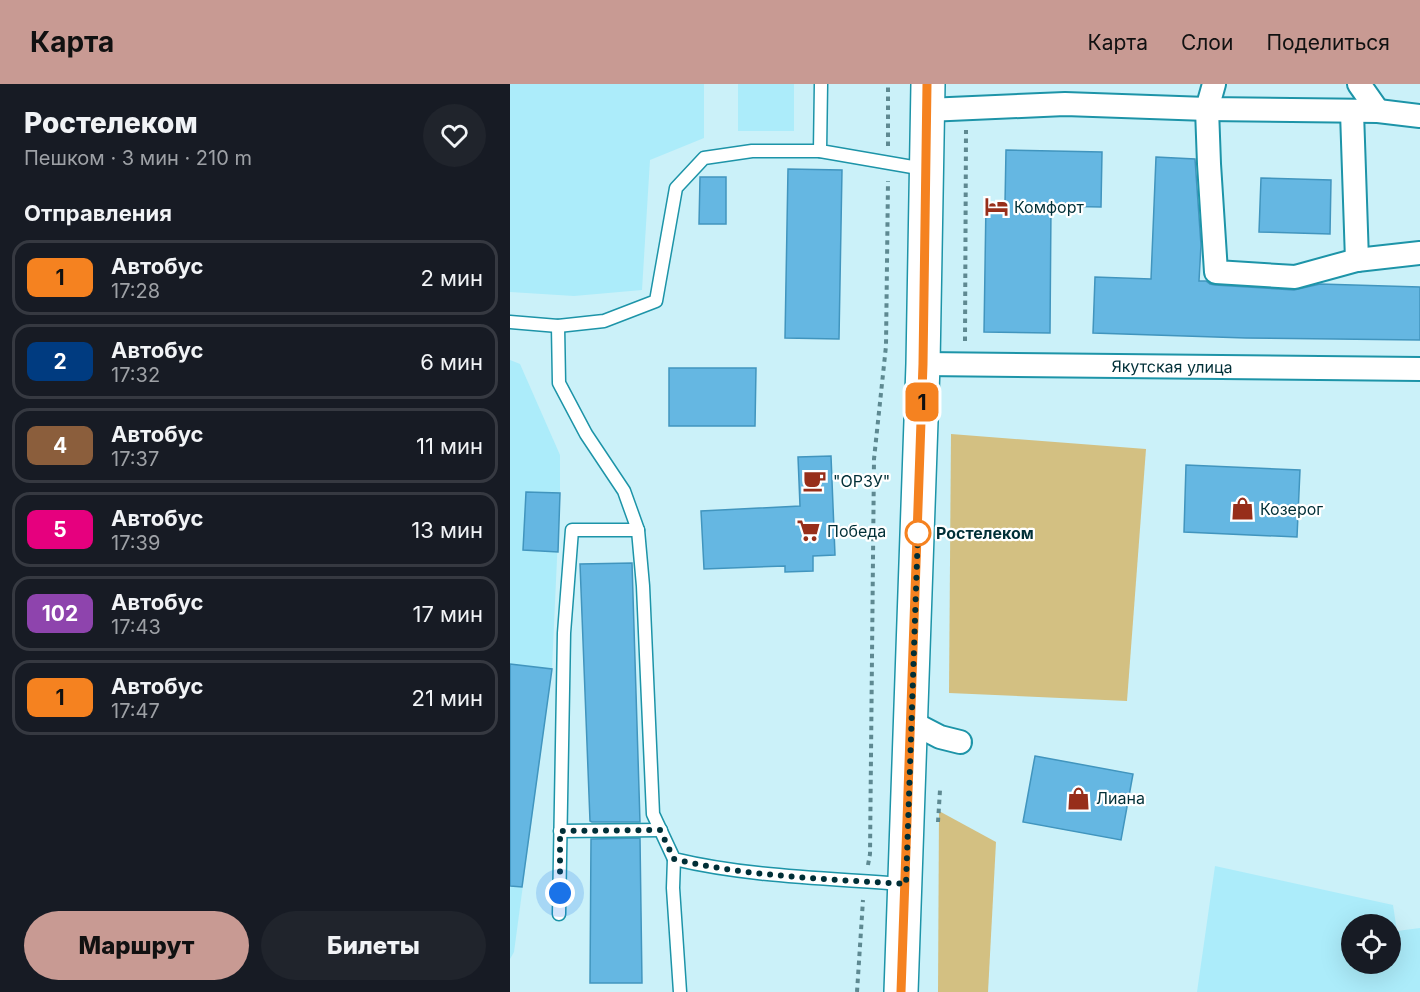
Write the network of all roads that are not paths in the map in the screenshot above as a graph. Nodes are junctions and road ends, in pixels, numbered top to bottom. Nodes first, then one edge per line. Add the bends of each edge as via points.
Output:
1 (821, 84) edge
2 (1214, 84) edge
3 (1359, 84) edge
4 (1065, 94) edge
5 (927, 97) edge
6 (1207, 109) junction
7 (1378, 111) junction
8 (1352, 112) junction
9 (1420, 116) edge
10 (820, 151) junction
11 (927, 169) junction
12 (1420, 253) edge
13 (1357, 260) junction
14 (510, 322) edge
15 (558, 326) junction
16 (923, 364) junction
17 (1420, 369) edge
18 (638, 530) junction
19 (911, 722) junction
20 (960, 742) dead end
21 (660, 830) junction
22 (560, 831) junction
23 (674, 859) junction
24 (906, 884) junction
25 (560, 914) dead end
26 (680, 992) edge
27 (902, 992) edge

1 - 10 lane
2 - 6 street
3 - 7 street
4 - 5 street
4 - 6 street
5 - 11 main road
6 - 8 street
6 - 13 street via 1216,272 1295,277
7 - 8 street
7 - 9 street
8 - 13 street
10 - 11 lane
10 - 15 lane via 752,151 704,158 676,188 656,301 604,321
11 - 16 main road
12 - 13 street
14 - 15 lane
15 - 18 lane via 559,383 586,434 624,490
16 - 17 street, Якутская улица
16 - 19 main road
18 - 21 lane via 653,814
18 - 22 lane via 572,530 564,633
19 - 20 street
19 - 24 main road
21 - 22 lane
21 - 23 lane
22 - 25 lane
23 - 24 lane via 799,878
23 - 26 lane
24 - 27 main road

